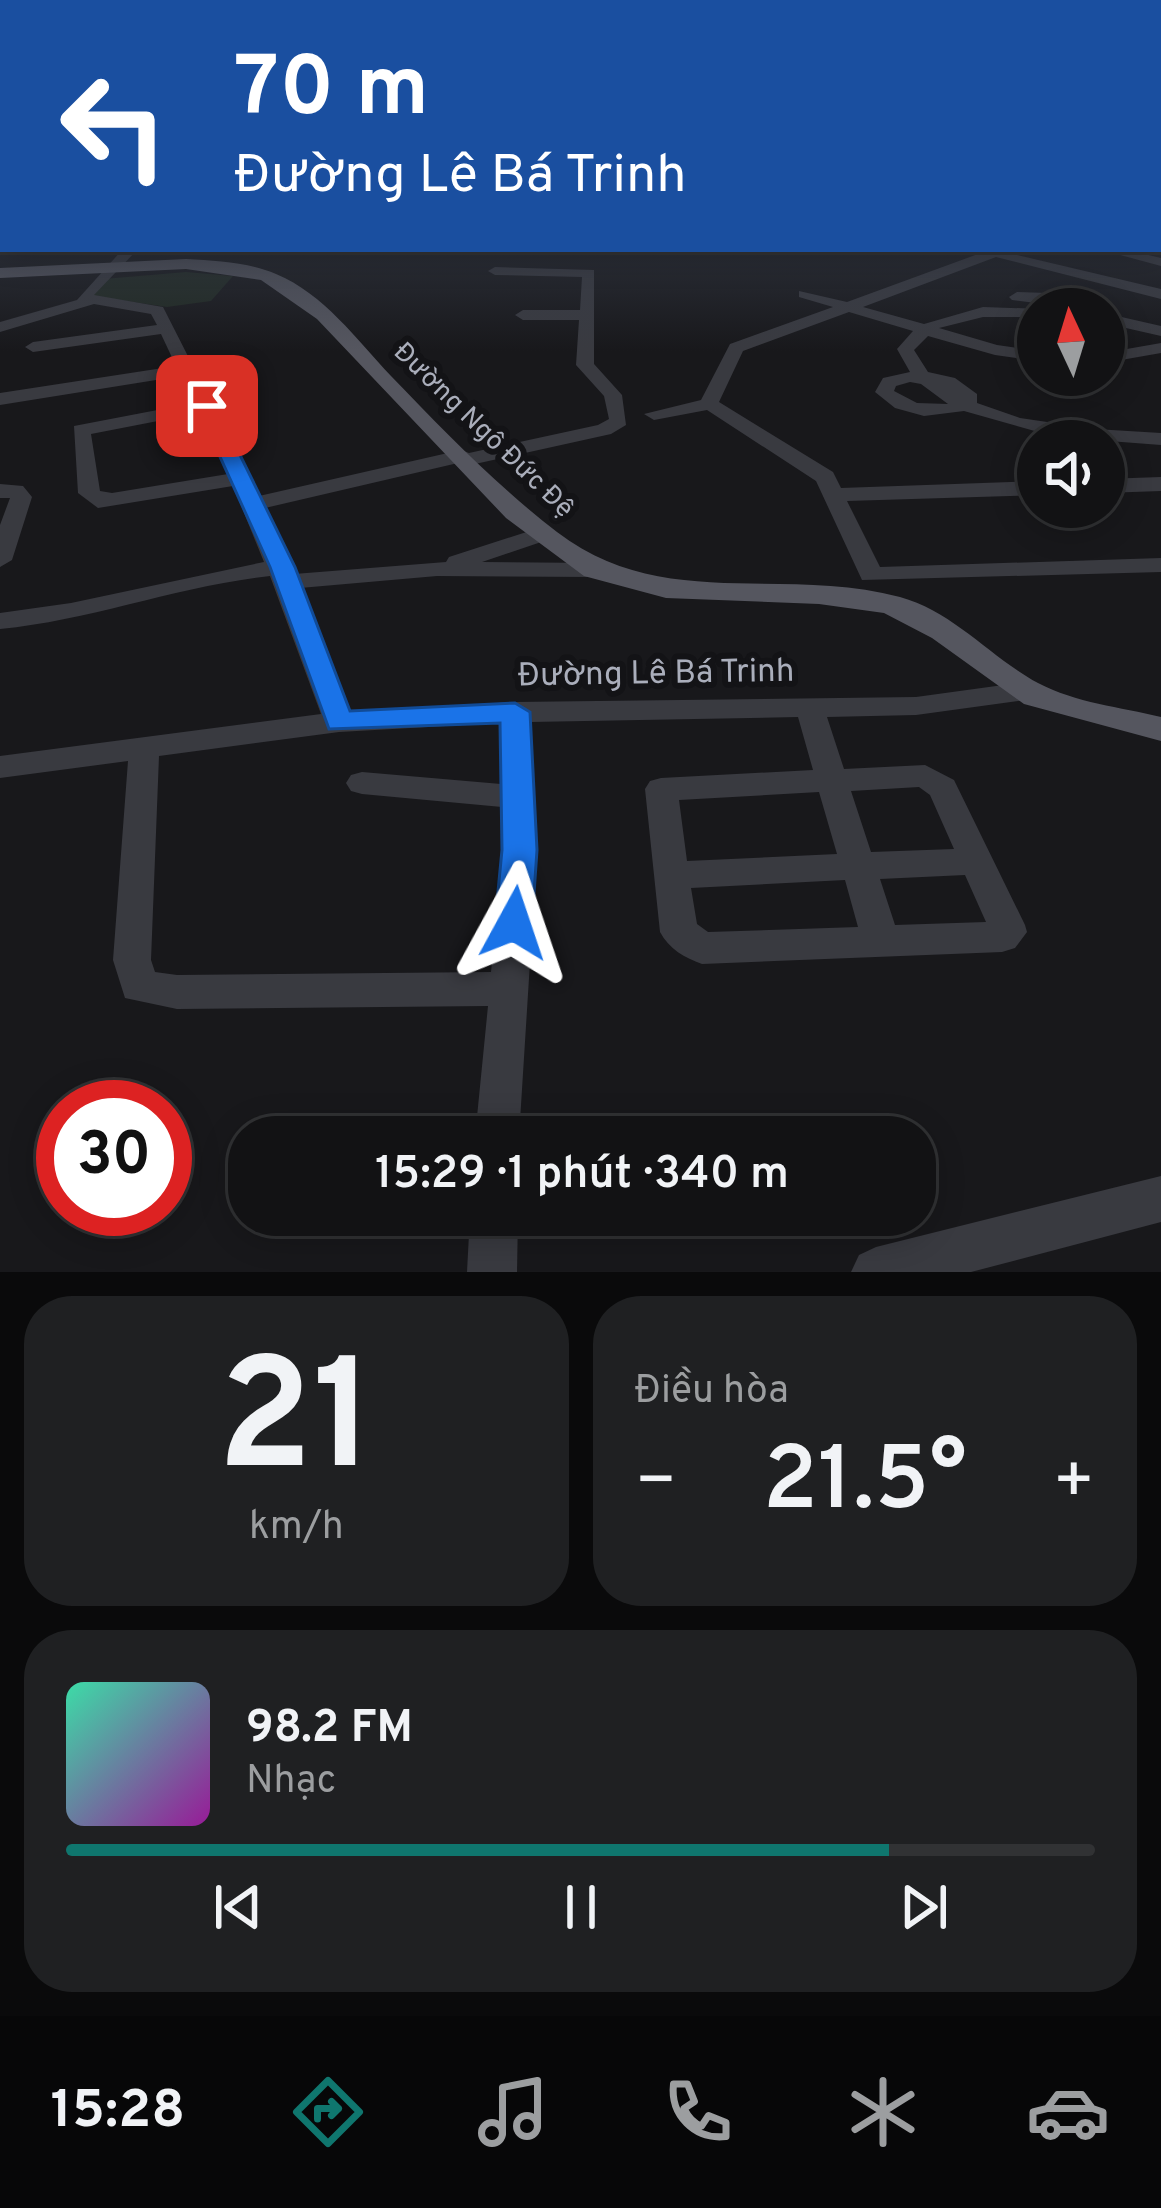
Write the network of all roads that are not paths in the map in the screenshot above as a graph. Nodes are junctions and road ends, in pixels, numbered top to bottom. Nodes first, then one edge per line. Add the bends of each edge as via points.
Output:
1 (127, 252) edge
2 (997, 252) edge
3 (1004, 252) edge
4 (1124, 252) edge
5 (1161, 258) edge
6 (105, 271) junction
7 (495, 271) dead end
8 (0, 273) edge
9 (804, 294) dead end
10 (1161, 294) edge
11 (1017, 299) edge
12 (92, 300) junction
13 (846, 307) junction
14 (1011, 311) junction
15 (1017, 312) edge
16 (524, 315) dead end
17 (588, 315) junction
18 (1125, 323) edge
19 (0, 327) edge
20 (165, 328) junction
21 (920, 329) junction
22 (1161, 331) edge
23 (33, 347) dead end
24 (1161, 348) edge
25 (1017, 351) edge
26 (1125, 354) edge
27 (189, 369) junction
28 (920, 377) junction
29 (0, 399) edge
30 (710, 404) junction
31 (964, 405) junction
32 (207, 406) junction
33 (654, 414) dead end
34 (1161, 439) edge
35 (464, 458) junction
36 (241, 478) junction
37 (1161, 484) edge
38 (1125, 485) edge
39 (1017, 489) edge
40 (0, 491) edge
41 (833, 495) junction
42 (252, 504) junction
43 (542, 534) junction
44 (0, 560) edge
45 (1161, 565) edge
46 (436, 568) junction
47 (593, 570) junction
48 (284, 574) junction
49 (1161, 579) edge
50 (1072, 582) dead end
51 (0, 621) edge
52 (1026, 692) junction
53 (330, 695) junction
54 (810, 710) junction
55 (515, 712) junction
56 (1161, 729) edge
57 (144, 748) junction
58 (0, 767) edge
59 (831, 780) junction
60 (362, 783) dead end
61 (520, 797) junction
62 (976, 861) junction
63 (858, 867) junction
64 (671, 875) junction
65 (882, 943) junction
66 (506, 989) junction
67 (497, 1116) edge
68 (1161, 1199) edge
69 (493, 1236) edge
70 (492, 1272) edge
71 (876, 1272) edge

1 - 6 street
2 - 13 street
3 - 10 street
4 - 5 street
6 - 8 main road, Đường Ngô Đức Đệ
6 - 12 street via 83,298
6 - 35 main road, Đường Ngô Đức Đệ via 223,267 268,278 316,306
7 - 17 street via 587,272
9 - 13 street
11 - 14 street via 1005,303
12 - 19 street
12 - 20 street via 157,310
13 - 21 street
13 - 30 street via 736,348
14 - 15 street
14 - 21 street
16 - 17 street
17 - 35 street via 585,365 613,395 619,421
18 - 22 street
20 - 23 street
20 - 27 street
21 - 25 street
21 - 28 street via 904,349
24 - 26 street
27 - 29 street
27 - 32 street
28 - 31 street via 960,387 970,398
28 - 31 street via 890,382 884,392 922,410
30 - 33 street
30 - 41 street via 825,476
31 - 34 street via 1050,430
32 - 36 street
32 - 36 street via 81,430 89,494 112,500
35 - 42 street
35 - 43 main road, Đường Ngô Đức Đệ
36 - 42 street
37 - 38 street
39 - 41 street
40 - 44 street via 21,496
41 - 45 street via 871,575
42 - 48 street
43 - 46 street
43 - 47 main road, Đường Ngô Đức Đệ
46 - 47 street
46 - 48 street
47 - 52 main road, Đường Ngô Đức Đệ via 696,590 889,604 920,614
48 - 51 street via 213,575
48 - 53 street
49 - 50 street
52 - 54 street, Đường Lê Bá Trinh
52 - 56 main road, Đường Ngô Đức Đệ
53 - 55 street, Đường Lê Bá Trinh
53 - 57 street, Đường Lê Bá Trinh
54 - 55 street, Đường Lê Bá Trinh
54 - 59 street
55 - 61 street
57 - 58 street, Đường Lê Bá Trinh
57 - 66 street via 132,960 140,986
59 - 62 street via 939,781
59 - 63 street
59 - 64 street via 664,787
60 - 61 street
61 - 66 street
62 - 63 street
62 - 65 street via 1008,932
63 - 64 street
63 - 65 street
64 - 65 street via 679,932 702,948
66 - 67 street
68 - 71 street
69 - 70 street

